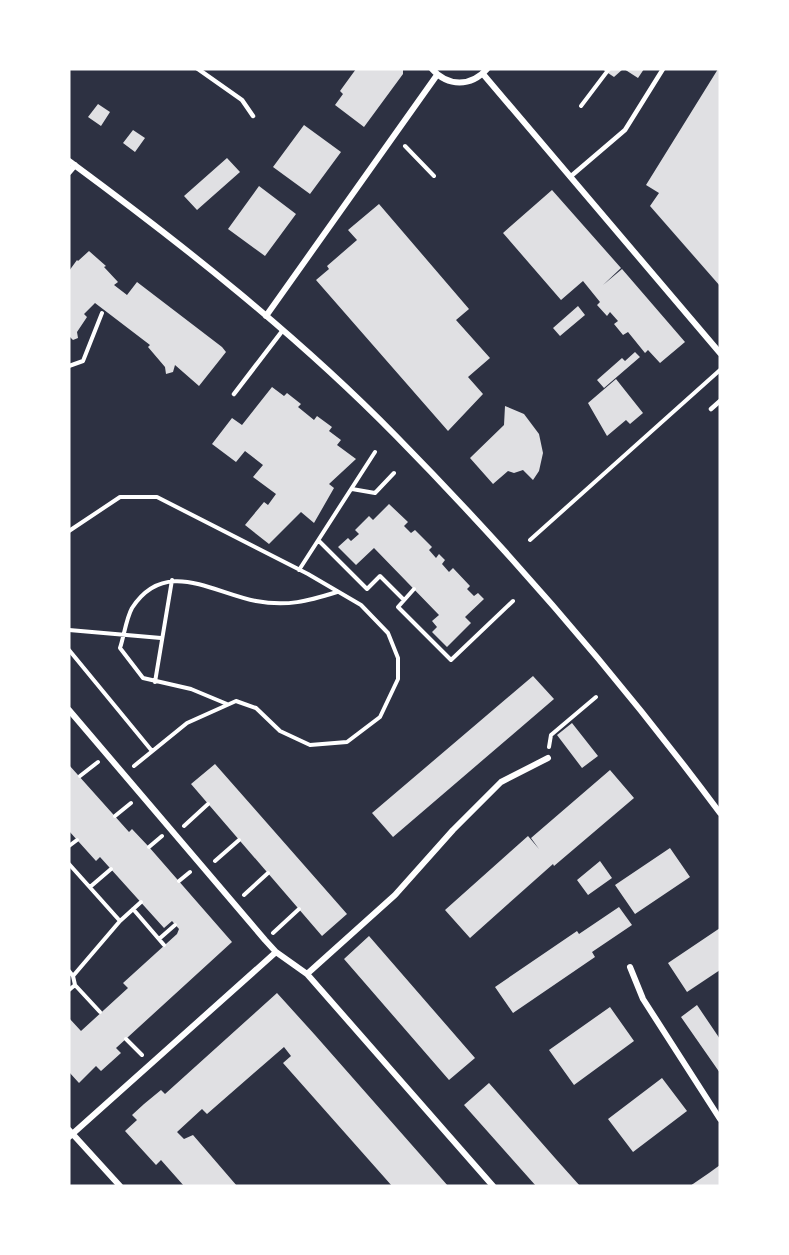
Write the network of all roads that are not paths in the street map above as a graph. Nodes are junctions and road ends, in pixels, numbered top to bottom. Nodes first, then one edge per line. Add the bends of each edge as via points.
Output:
1 (198, 69) edge
2 (432, 69) edge
3 (663, 69) edge
4 (485, 71) edge
5 (437, 75) junction
6 (253, 116) dead end
7 (72, 163) edge
8 (69, 172) edge
9 (570, 177) junction
10 (266, 316) junction
11 (283, 330) junction
12 (720, 353) edge
13 (234, 394) dead end
14 (720, 401) edge
15 (711, 409) dead end
16 (69, 710) edge
17 (548, 758) dead end
18 (720, 813) edge
19 (276, 952) junction
20 (630, 967) dead end
21 (307, 974) junction
22 (720, 1119) edge
23 (70, 1133) edge
24 (120, 1186) edge
25 (493, 1186) edge

1 - 6 lane via 242,100
2 - 5 street
3 - 9 lane via 625,130
4 - 5 street via 472,81 458,83
4 - 9 street
5 - 10 street
7 - 8 street
7 - 10 street
9 - 12 street
10 - 11 street
11 - 13 lane
11 - 18 street via 395,435 490,534 665,739
14 - 15 lane
16 - 19 street
17 - 21 street via 501,782 395,895
19 - 21 street
19 - 23 street
20 - 22 street via 643,999
21 - 25 street
23 - 24 street

